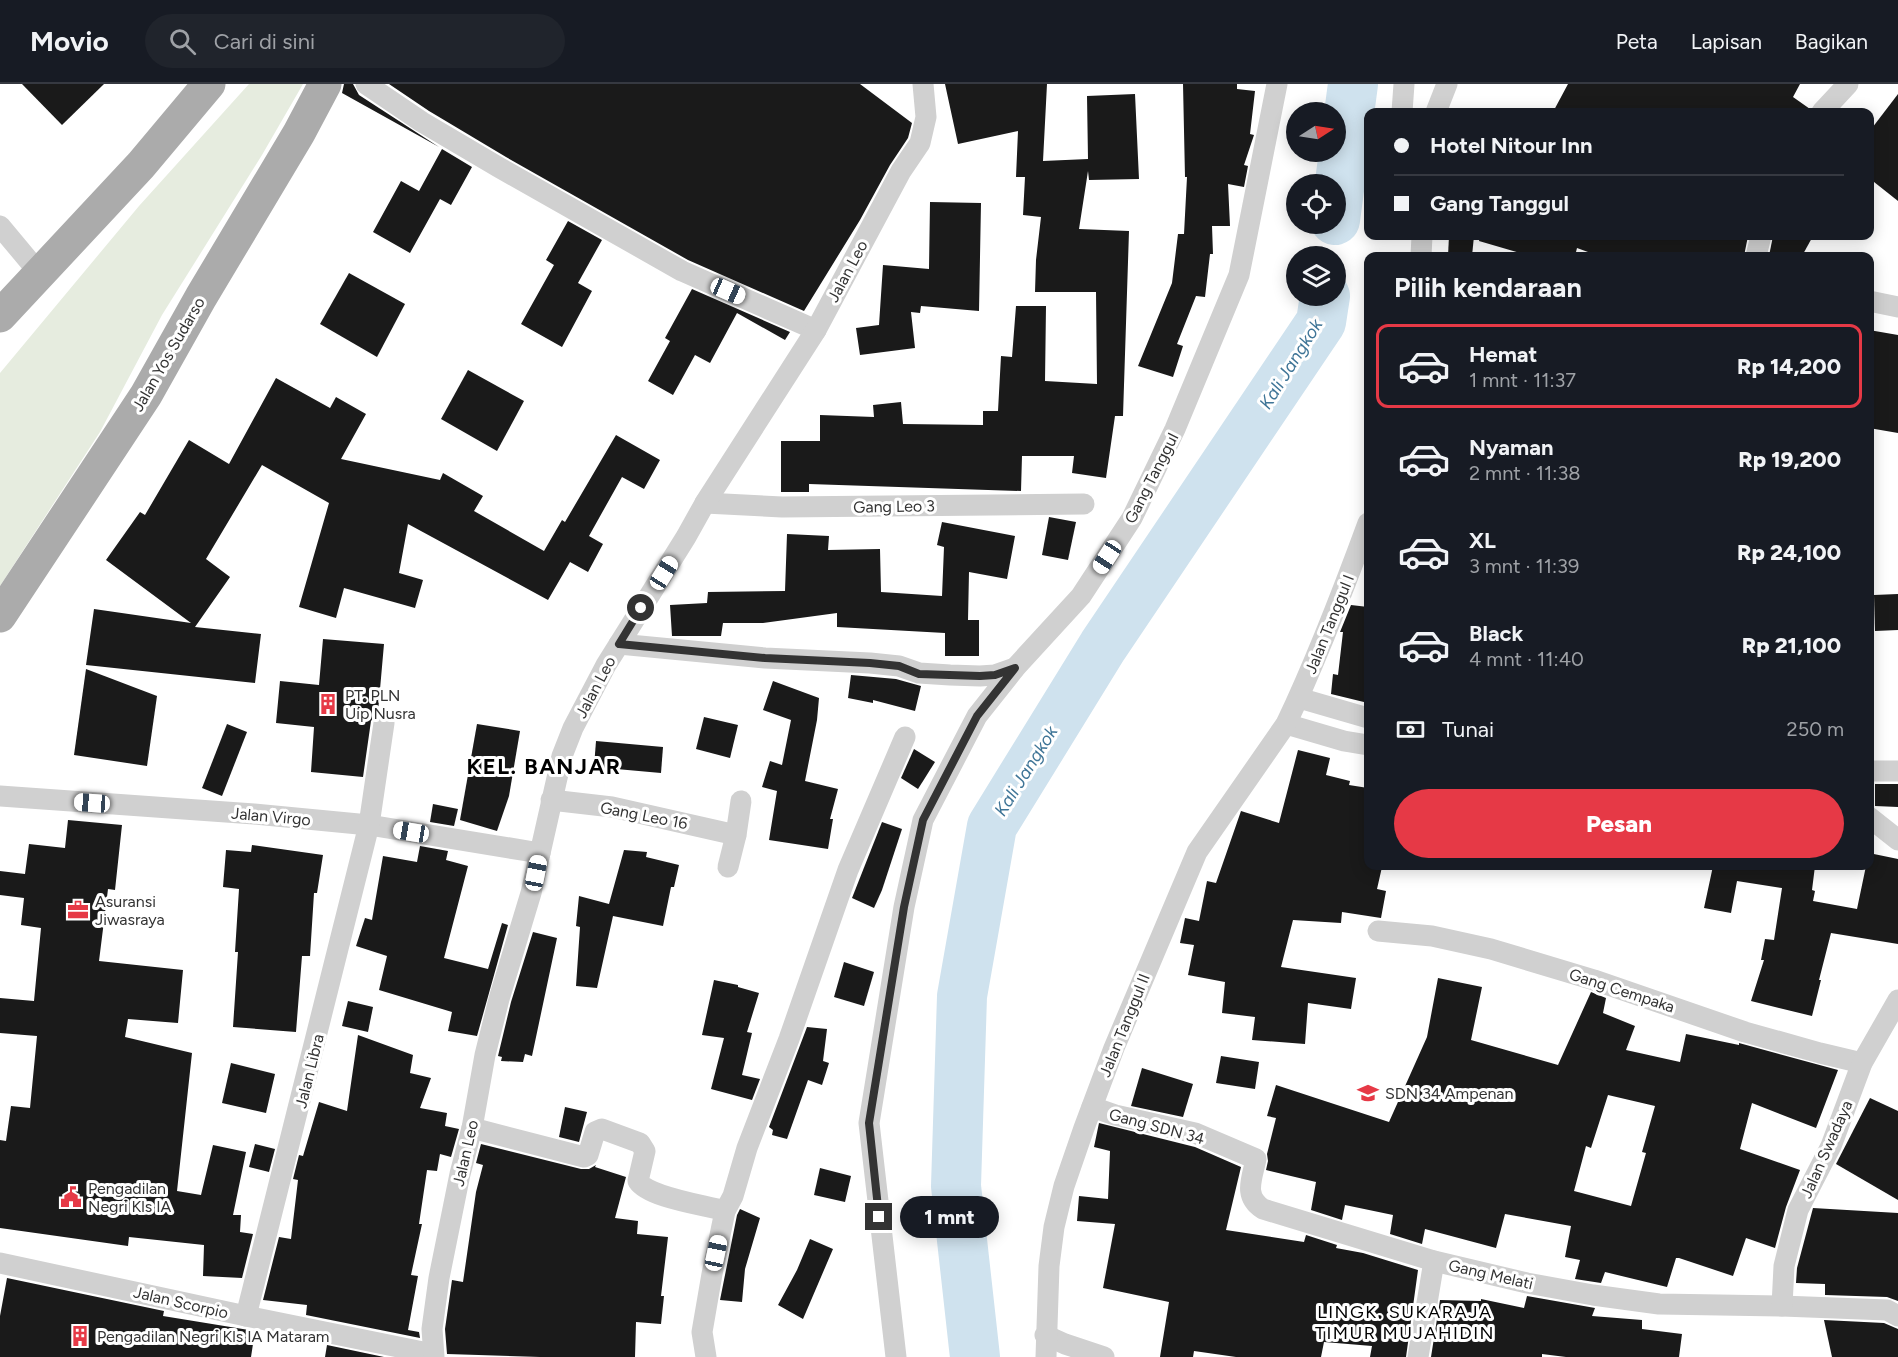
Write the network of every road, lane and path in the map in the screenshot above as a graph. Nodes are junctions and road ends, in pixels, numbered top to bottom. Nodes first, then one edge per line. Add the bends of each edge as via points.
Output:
1 (209, 84) edge
2 (325, 84) edge
3 (366, 84) edge
4 (923, 84) edge
5 (1277, 84) edge
6 (1404, 84) edge
7 (1447, 84) edge
8 (1848, 84) edge
9 (1402, 108) edge
10 (1438, 108) edge
11 (1826, 108) edge
12 (0, 226) edge
13 (40, 274) junction
14 (1874, 302) edge
15 (1898, 307) edge
16 (0, 316) edge
17 (816, 330) junction
18 (705, 503) junction
19 (1084, 504) dead end
20 (1364, 534) edge
21 (0, 616) edge
22 (619, 644) junction
23 (1015, 668) junction
24 (1292, 710) junction
25 (1364, 718) edge
26 (384, 723) dead end
27 (905, 736) dead end
28 (1364, 744) edge
29 (1874, 771) edge
30 (1898, 771) edge
31 (0, 796) edge
32 (551, 800) junction
33 (741, 801) dead end
34 (1874, 821) edge
35 (369, 825) junction
36 (736, 835) junction
37 (1898, 840) edge
38 (540, 853) junction
39 (728, 867) dead end
40 (1378, 931) dead end
41 (1898, 1000) edge
42 (1862, 1063) junction
43 (1092, 1107) junction
44 (472, 1128) junction
45 (1256, 1159) joint
46 (725, 1211) junction
47 (1434, 1261) junction
48 (0, 1263) edge
49 (1782, 1306) junction
50 (246, 1316) junction
51 (1898, 1316) edge
52 (1046, 1335) junction
53 (434, 1355) edge
54 (706, 1357) edge
55 (896, 1357) edge
56 (1046, 1357) edge
57 (1104, 1357) edge
58 (1418, 1357) edge

1 - 13 main road via 141,165
2 - 21 main road, Jalan Yos Sudarso via 146,395
3 - 17 street via 422,122 682,271
4 - 17 street, Jalan Leo via 927,117 920,143
5 - 23 street, Gang Tanggul via 1239,275 1175,429 1132,519 1081,596
6 - 9 street
7 - 10 street
8 - 11 street
12 - 13 street
13 - 16 main road
14 - 15 street
17 - 18 street, Jalan Leo
18 - 19 street, Gang Leo 3 via 782,507
18 - 22 street, Jalan Leo
20 - 24 street, Jalan Tanggul I
22 - 23 street via 870,663 899,666 919,674 980,676
22 - 32 street, Jalan Leo via 573,728
23 - 55 street, Gang Tanggul via 977,716 923,820 888,996 869,1123
24 - 25 street
24 - 28 street via 1344,741
24 - 43 street, Jalan Tanggul II via 1197,852
26 - 35 street, Jalan Libra
27 - 46 street via 848,870
29 - 30 street
31 - 35 street, Jalan Virgo
32 - 36 street, Gang Leo 16 via 612,807
32 - 38 street, Jalan Leo
33 - 36 street
34 - 37 street
35 - 38 street, Jalan Virgo
35 - 50 street, Jalan Libra
36 - 39 street
38 - 44 street, Jalan Leo via 493,1021
40 - 42 street, Gang Cempaka via 1432,936 1491,949 1745,1032
41 - 42 street, Jalan Swadaya
42 - 49 street, Jalan Swadaya via 1831,1146 1798,1210 1784,1266
43 - 45 street, Gang SDN 34 via 1194,1133
43 - 52 street, Jalan Tanggul II via 1054,1227
44 - 46 street via 584,1157 595,1132 602,1129 645,1147 638,1181 644,1188
44 - 53 street, Jalan Leo via 439,1278 432,1329
45 - 47 street, Gang Melati via 1250,1192 1254,1203 1263,1209
46 - 54 street via 702,1332
47 - 49 street, Gang Melati via 1560,1289 1659,1304
47 - 58 street
48 - 50 street, Jalan Scorpio
49 - 51 street, Gang Melati via 1887,1310
50 - 53 street, Jalan Scorpio
52 - 56 street, Jalan Tanggul II
52 - 57 street

